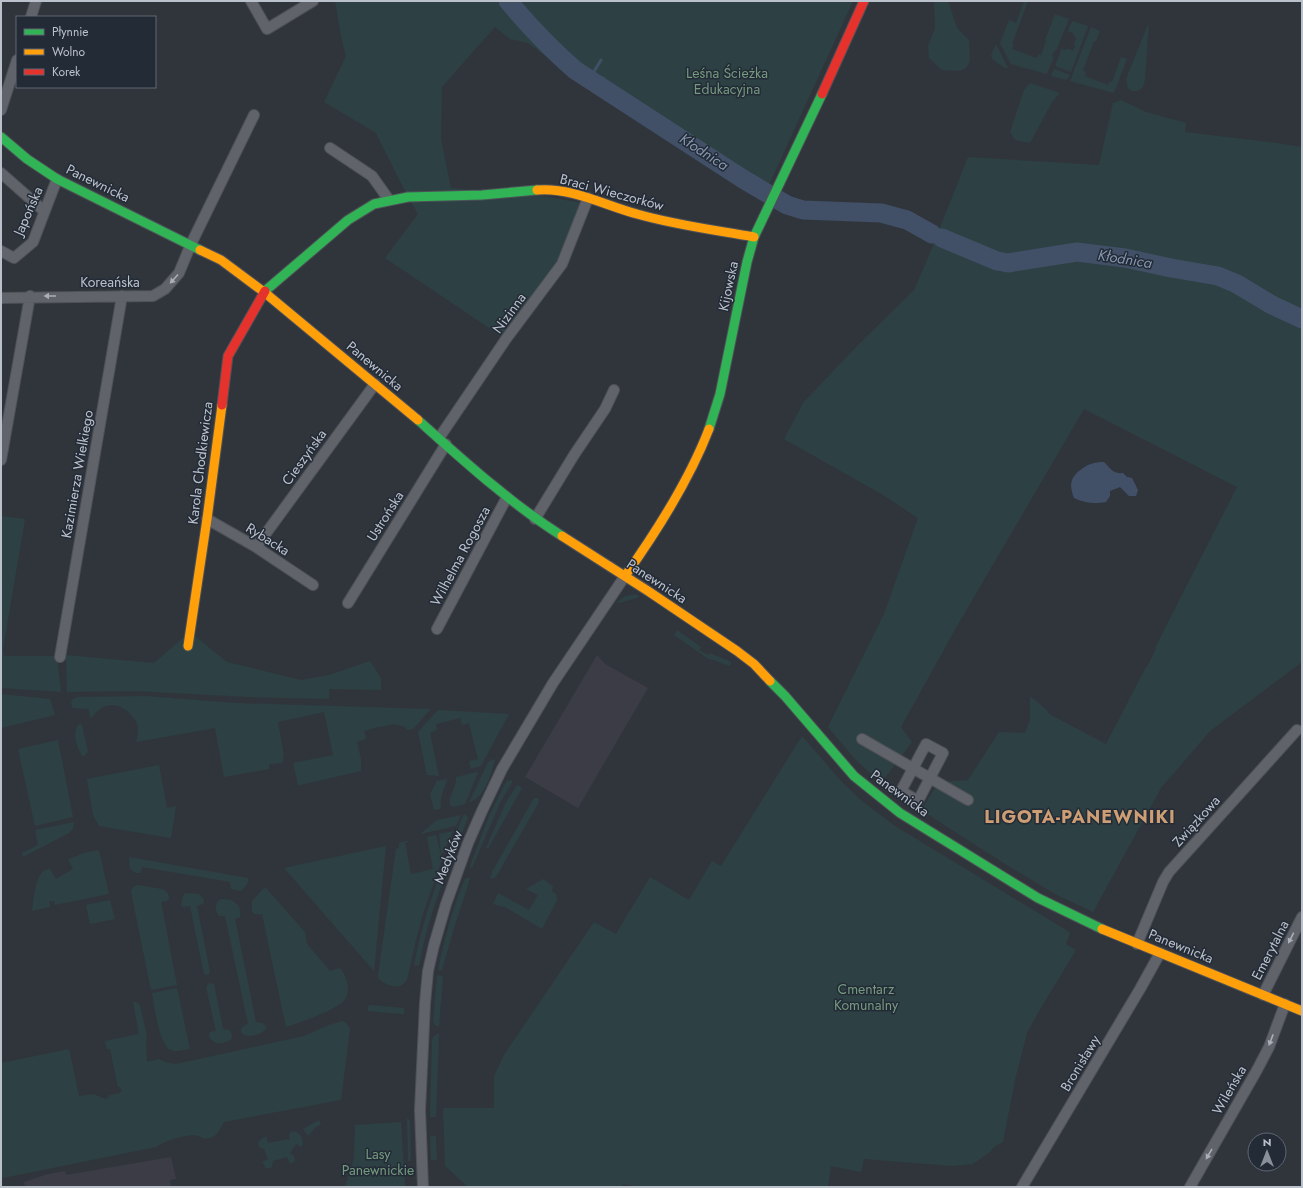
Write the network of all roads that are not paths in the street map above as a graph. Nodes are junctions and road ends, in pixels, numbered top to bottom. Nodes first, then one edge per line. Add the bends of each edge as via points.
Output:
1 (36, 1) edge
2 (250, 1) edge
3 (313, 1) edge
4 (864, 1) edge
5 (31, 16) edge
6 (16, 63) edge
7 (1, 110) edge
8 (254, 115) dead end
9 (1, 136) edge
10 (330, 148) dead end
11 (1, 173) edge
12 (57, 179) junction
13 (588, 198) junction
14 (389, 200) junction
15 (44, 211) junction
16 (754, 237) junction
17 (191, 244) junction
18 (1, 251) edge
19 (264, 292) junction
20 (30, 296) junction
21 (122, 296) junction
22 (1, 298) edge
23 (375, 384) junction
24 (614, 390) dead end
25 (443, 441) junction
26 (1, 460) edge
27 (507, 497) junction
28 (207, 519) junction
29 (535, 519) junction
30 (256, 547) junction
31 (624, 576) junction
32 (313, 584) dead end
33 (348, 603) dead end
34 (437, 629) dead end
35 (188, 646) dead end
36 (60, 657) dead end
37 (1297, 730) dead end
38 (862, 739) dead end
39 (912, 769) junction
40 (930, 779) junction
41 (901, 791) junction
42 (968, 800) dead end
43 (891, 807) junction
44 (1302, 917) edge
45 (1137, 944) junction
46 (1160, 953) junction
47 (1263, 995) junction
48 (1285, 1004) junction
49 (1302, 1011) edge
50 (423, 1187) edge
51 (1022, 1187) edge
52 (1190, 1187) edge

1 - 5 street
2 - 3 street via 267,29
4 - 16 street, Kijowska
6 - 7 street
8 - 17 street
9 - 12 street, Panewnicka via 27,159
10 - 14 street via 372,176
11 - 15 street
12 - 15 street, Japońska
12 - 17 street, Panewnicka
13 - 14 street, Braci Wieczorków via 550,190
13 - 16 street, Braci Wieczorków via 668,222
13 - 25 street, Nizinna via 562,264 506,339
14 - 19 street, Braci Wieczorków via 374,204 348,220
15 - 18 street, Japońska via 33,242 14,258
16 - 31 street, Kijowska via 712,421 688,477 640,555
17 - 19 street, Panewnicka via 221,260
17 -> 21 street, Koreańska via 179,274 165,289 153,296
19 - 23 street, Panewnicka
19 - 28 street, Karola Chodkiewicza via 228,356
21 -> 20 street, Koreańska
20 - 22 street, Koreańska
20 - 26 street
21 - 36 street, Kazimierza Wielkiego
23 - 25 street, Panewnicka
23 - 30 street, Cieszyńska
24 - 29 street via 602,414
25 - 27 street, Panewnicka
25 - 33 street, Ustrońska
27 - 29 street, Panewnicka
27 - 34 street, Wilhelma Rogosza
28 - 30 street, Rybacka
28 - 35 street, Karola Chodkiewicza
29 - 31 street, Panewnicka
30 - 32 street, Rybacka
31 - 43 street, Panewnicka via 754,664 854,776
31 - 50 street, Medyków via 553,683 502,770 468,842 446,904 428,971 425,998 420,1110
37 - 45 street, Związkowa via 1169,872
38 - 39 street
39 - 40 street
39 - 40 street via 926,744 943,753
39 - 41 street
40 - 41 street via 918,801
40 - 42 street
41 - 43 street
43 - 45 street, Panewnicka via 1038,898
44 -> 47 street, Emerytalna
45 - 46 street, Panewnicka
46 - 47 street, Panewnicka
46 - 51 street, Bronisławy
47 - 48 street, Panewnicka
48 - 49 street, Panewnicka
48 -> 52 street, Wileńska via 1257,1070

